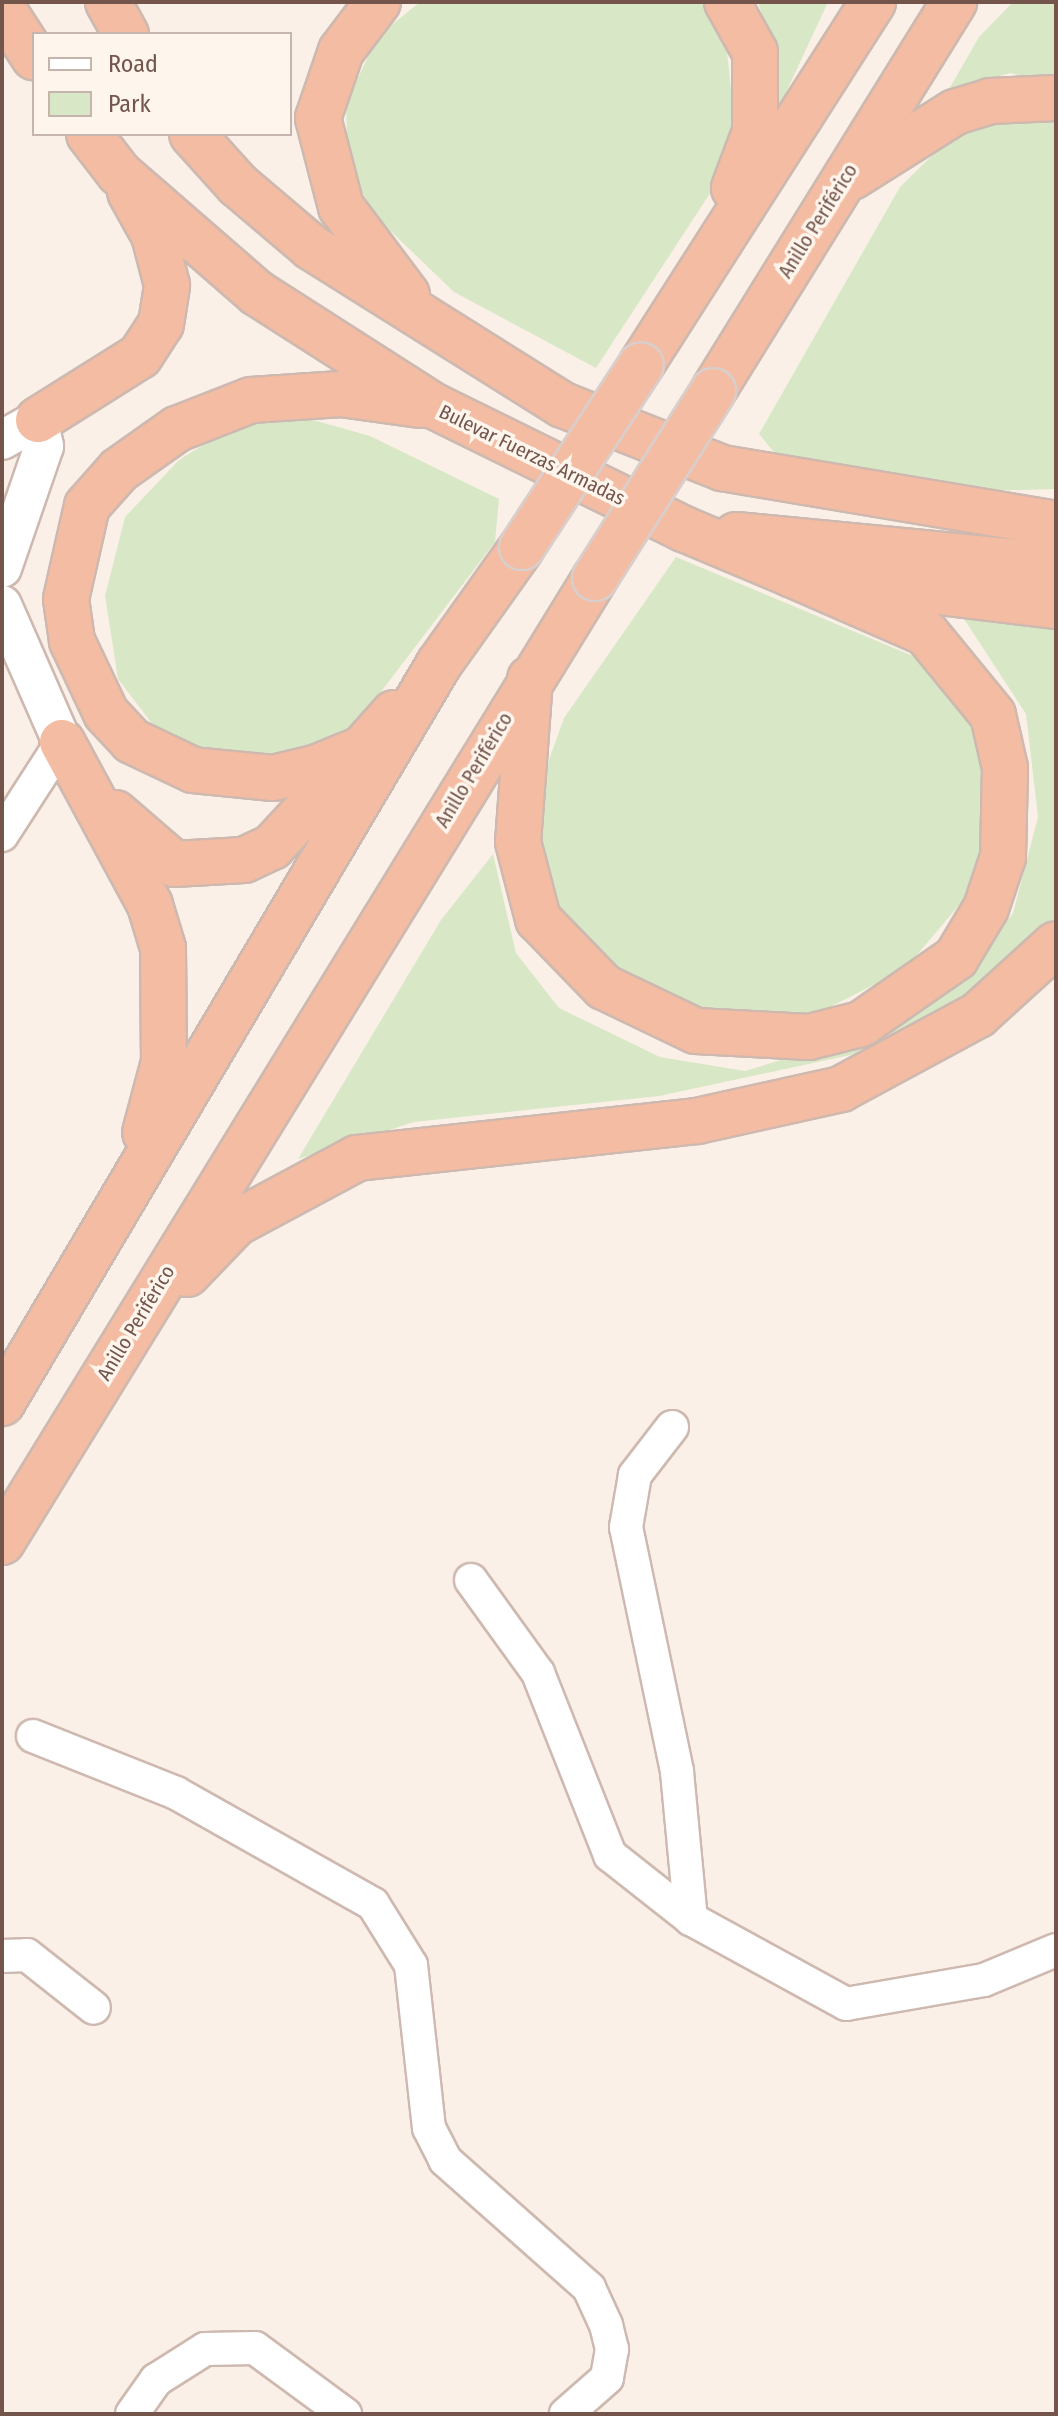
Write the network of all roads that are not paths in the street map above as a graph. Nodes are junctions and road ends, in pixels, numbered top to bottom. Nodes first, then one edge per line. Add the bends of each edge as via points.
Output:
1 (108, 2) edge
2 (378, 2) edge
3 (727, 2) edge
4 (873, 2) edge
5 (954, 2) edge
6 (2, 8) edge
7 (125, 32) edge
8 (32, 54) edge
9 (1056, 98) edge
10 (91, 136) edge
11 (194, 136) edge
12 (119, 173) junction
13 (840, 185) junction
14 (703, 271) junction
15 (471, 347) junction
16 (434, 406) junction
17 (20, 430) edge
18 (1056, 509) edge
19 (991, 515) junction
20 (1056, 524) edge
21 (684, 529) junction
22 (1056, 566) edge
23 (2, 568) edge
24 (791, 574) junction
25 (2, 605) edge
26 (1056, 606) edge
27 (439, 664) junction
28 (530, 679) junction
29 (62, 742) junction
30 (362, 749) junction
31 (2, 835) edge
32 (1056, 944) edge
33 (131, 1186) junction
34 (130, 1333) junction
35 (2, 1403) edge
36 (672, 1427) dead end
37 (2, 1542) edge
38 (471, 1580) dead end
39 (33, 1736) dead end
40 (691, 1919) junction
41 (1056, 1950) edge
42 (2, 1956) edge
43 (94, 2008) dead end
44 (132, 2414) edge
45 (345, 2414) edge
46 (566, 2414) edge

1 - 7 highway
2 - 15 highway via 341,51 318,118 341,207 397,287
3 - 14 highway via 755,52 755,132
4 - 14 highway
5 - 13 highway, Anillo Periférico
6 - 8 highway
9 - 13 highway via 990,101 955,112
10 - 12 highway, Bulevar Fuerzas Armadas
11 - 15 highway via 238,185 311,247
12 - 16 highway, Bulevar Fuerzas Armadas via 257,293
12 - 17 highway via 154,235 167,285 161,324 140,356
13 - 28 highway, Anillo Periférico, bridge
14 - 27 highway, bridge
15 - 19 highway via 563,405 722,468
16 - 21 highway, Bulevar Fuerzas Armadas
16 - 30 highway via 341,394 251,400 177,429 119,470 87,506 71,557 72,641 106,713 132,741 193,770 273,778
17 - 23 street via 44,446
18 - 19 highway
19 - 20 highway
21 - 22 highway
21 - 24 highway, Bulevar Fuerzas Armadas
24 - 26 highway, Bulevar Fuerzas Armadas
24 - 28 highway via 926,633 993,715 1005,768 1003,857 986,908 956,958 861,1024 809,1037 696,1031 604,987 538,919 518,842
25 - 29 street
27 - 30 highway
27 - 33 highway
28 - 34 highway, Anillo Periférico
29 - 30 highway via 146,848 174,864 211,867 272,847
29 - 31 street
29 - 33 highway via 150,905 163,948 164,1062
32 - 34 highway via 978,1015 841,1089 697,1121 357,1158 236,1223
33 - 35 highway
34 - 37 highway, Anillo Periférico
36 - 40 street via 635,1475 626,1527 677,1772
38 - 40 street via 538,1673 610,1855
39 - 46 street via 176,1793 373,1904 411,1965 429,2128 445,2160 589,2288 606,2325 612,2349 607,2378
40 - 41 street via 846,2004 984,1980
42 - 43 street via 27,1955
44 - 45 street via 156,2380 205,2349 255,2348

